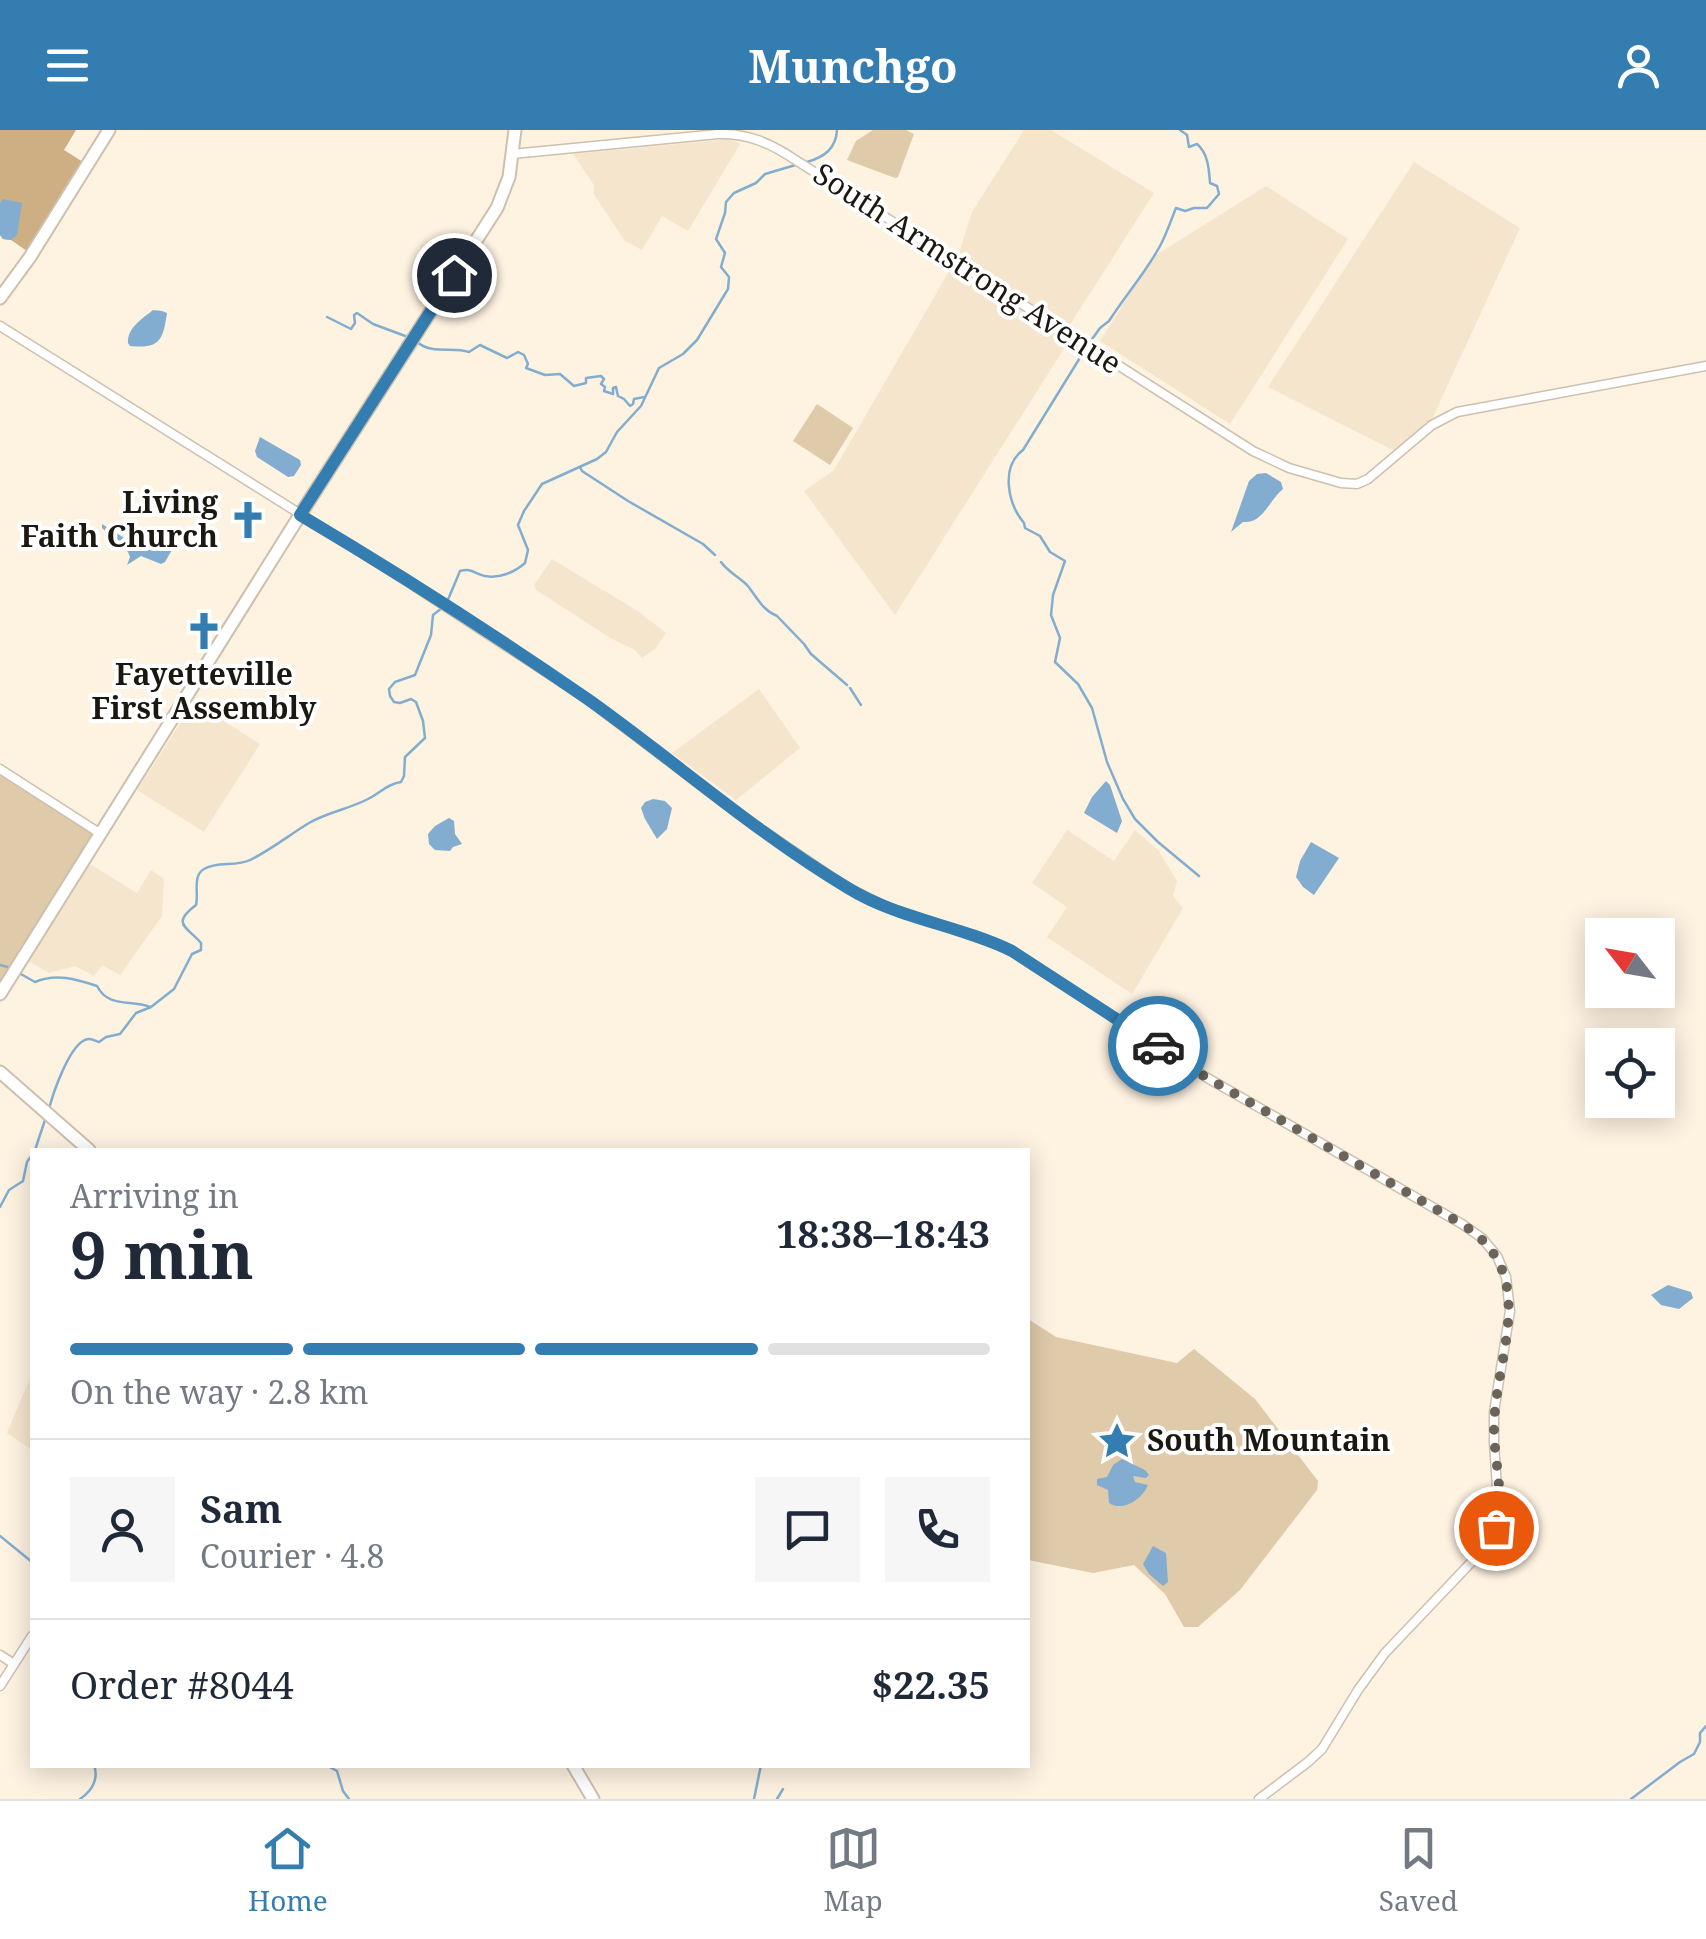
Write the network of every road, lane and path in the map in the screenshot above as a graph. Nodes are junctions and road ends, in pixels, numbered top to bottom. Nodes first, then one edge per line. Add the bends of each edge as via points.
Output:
1 (109, 130) edge
2 (515, 132) edge
3 (533, 152) junction
4 (512, 154) junction
5 (0, 298) edge
6 (0, 326) edge
7 (1706, 366) edge
8 (300, 515) junction
9 (0, 769) edge
10 (102, 834) junction
11 (0, 994) edge
12 (0, 1072) edge
13 (87, 1148) edge
14 (30, 1639) edge
15 (0, 1655) edge
16 (14, 1664) junction
17 (0, 1686) edge
18 (575, 1768) edge
19 (593, 1799) edge
20 (1259, 1799) edge

1 - 5 main road
2 - 3 street
2 - 4 main road
3 - 4 street, South Armstrong Avenue
3 - 7 street, South Armstrong Avenue via 728,134 758,139 1252,452 1353,485 1457,412
4 - 8 main road via 498,208
6 - 8 street
8 - 10 main road
8 - 20 street via 587,700 848,888 1012,951 1204,1076 1462,1224 1489,1246 1506,1276 1510,1311 1494,1412 1499,1518 1493,1536 1384,1653 1322,1749
9 - 10 street
10 - 11 main road
12 - 13 main road
14 - 16 street
15 - 16 street
16 - 17 street
18 - 19 main road

